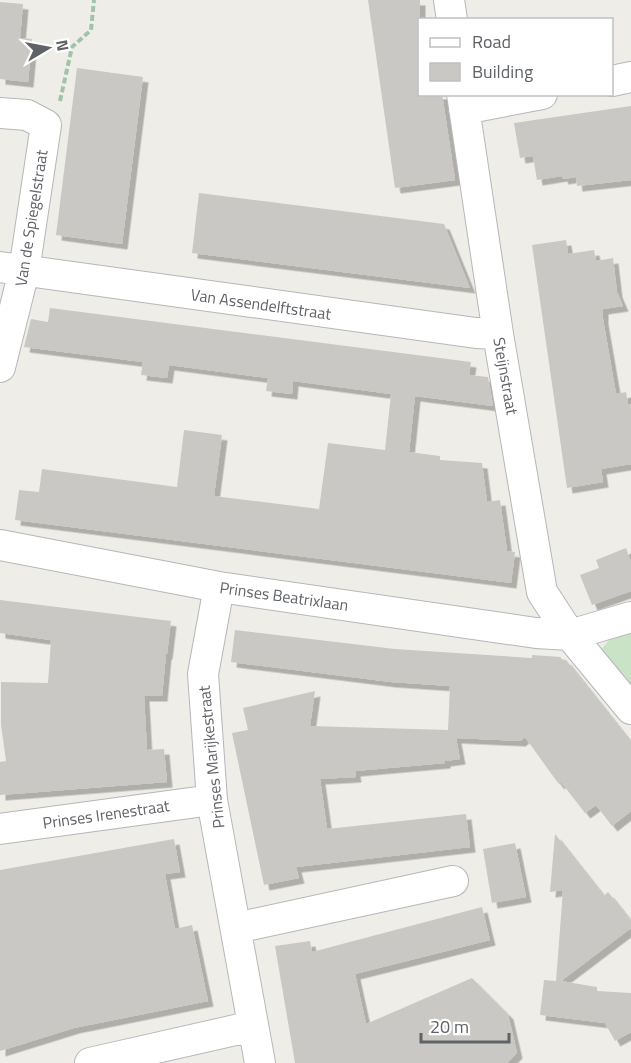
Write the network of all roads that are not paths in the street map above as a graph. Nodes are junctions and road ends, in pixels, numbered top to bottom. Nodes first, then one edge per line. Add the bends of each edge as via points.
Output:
1 (449, 0) edge
2 (452, 18) edge
3 (631, 78) edge
4 (613, 81) edge
5 (522, 96) edge
6 (463, 102) edge
7 (24, 118) edge
8 (12, 269) edge
9 (498, 334) junction
10 (0, 367) edge
11 (0, 545) edge
12 (219, 586) junction
13 (631, 617) edge
14 (570, 635) junction
15 (631, 709) edge
16 (212, 800) junction
17 (0, 829) edge
18 (453, 881) dead end
19 (236, 928) junction
20 (253, 1026) junction
21 (90, 1063) edge
22 (260, 1063) edge

1 - 2 street
3 - 4 street
5 - 6 street
6 - 9 street, Steijnstraat
7 - 8 street, Van de Spiegelstraat
8 - 9 street, Van Assendelftstraat
8 - 10 street, Van de Spiegelstraat
9 - 14 street, Steijnstraat via 542,592
11 - 12 street, Prinses Beatrixlaan
12 - 14 street, Prinses Beatrixlaan
12 - 16 street, Prinses Marijkestraat via 203,674
13 - 14 street, Prinses Beatrixlaan
14 - 15 street, Steijnstraat
16 - 17 street, Prinses Irenestraat
16 - 19 street, Prinses Marijkestraat
18 - 19 street
19 - 20 street, Prinses Marijkestraat
20 - 21 street
20 - 22 street, Prinses Marijkestraat

